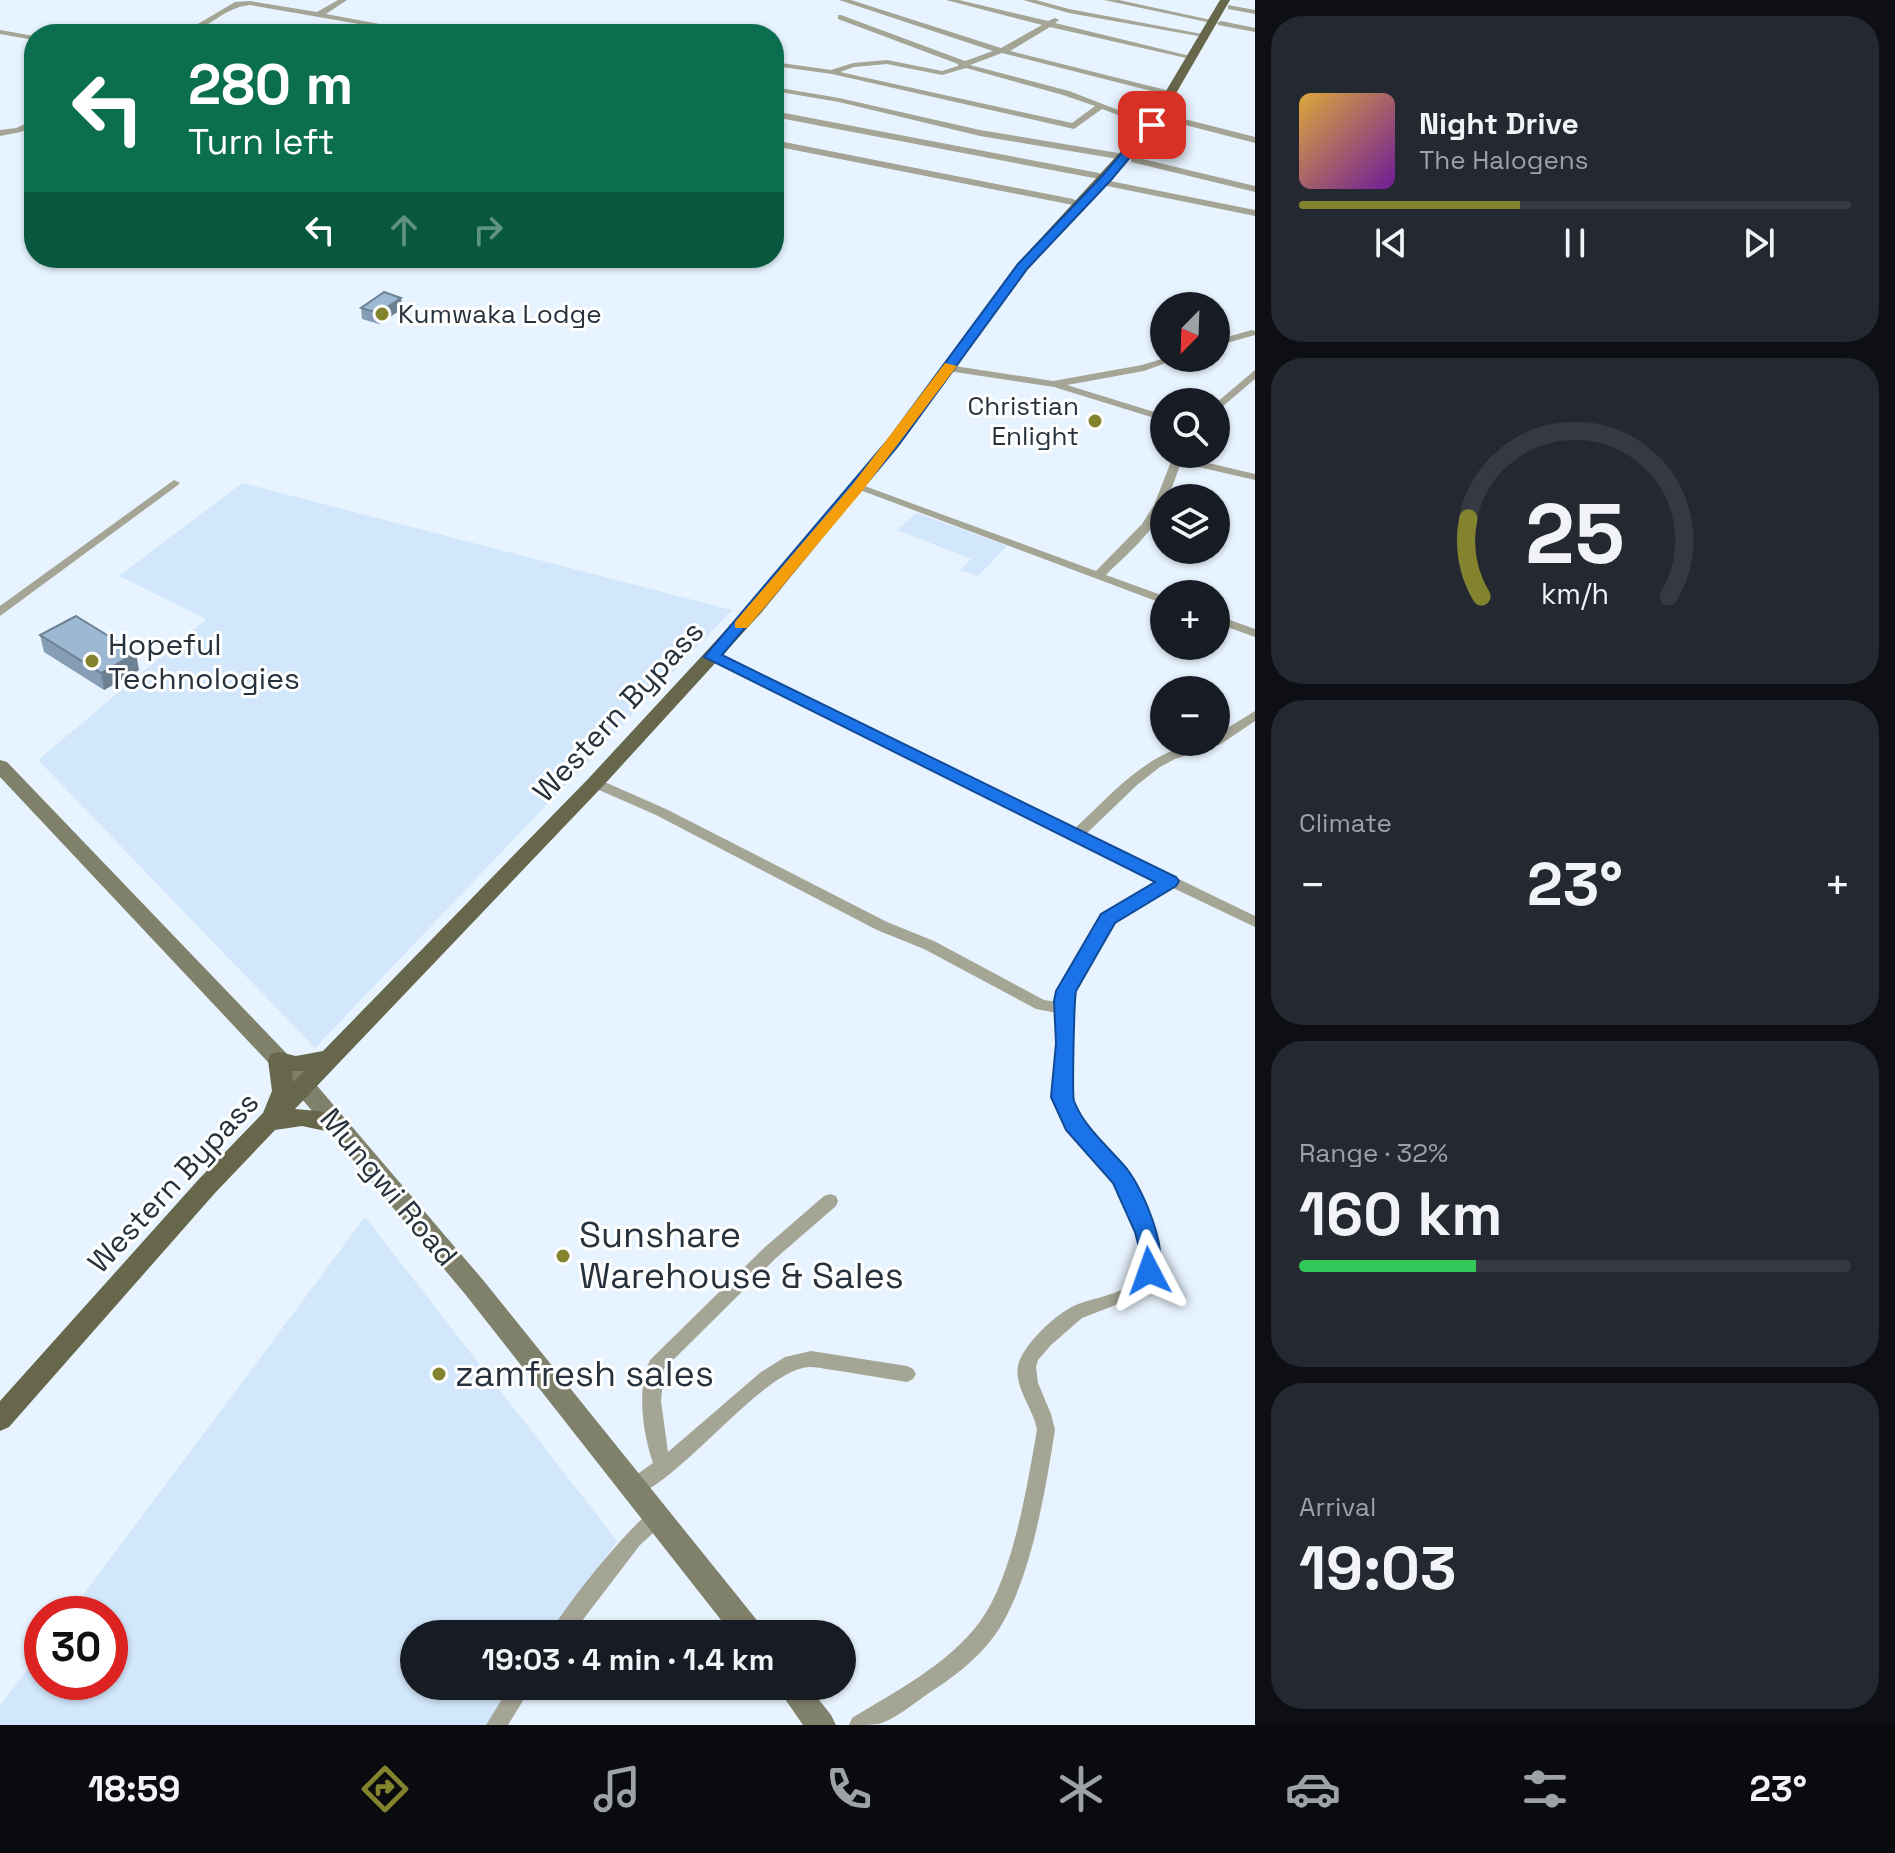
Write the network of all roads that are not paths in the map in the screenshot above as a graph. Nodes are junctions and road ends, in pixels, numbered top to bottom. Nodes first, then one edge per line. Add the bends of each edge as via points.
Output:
1 (343, 0) edge
2 (843, 0) edge
3 (950, 0) edge
4 (1027, 0) edge
5 (1108, 0) edge
6 (1205, 0) edge
7 (1225, 3) edge
8 (1069, 11) junction
9 (1255, 12) edge
10 (320, 14) junction
11 (841, 17) dead end
12 (1207, 20) dead end
13 (1221, 23) dead end
14 (201, 24) edge
15 (374, 24) edge
16 (1049, 24) junction
17 (1255, 30) edge
18 (0, 32) edge
19 (1198, 34) dead end
20 (24, 36) edge
21 (998, 50) junction
22 (1186, 56) dead end
23 (962, 64) junction
24 (784, 66) edge
25 (790, 68) junction
26 (784, 71) edge
27 (831, 72) junction
28 (784, 91) edge
29 (1163, 92) dead end
30 (1101, 106) junction
31 (784, 116) edge
32 (1165, 117) dead end
33 (1145, 122) dead end
34 (24, 127) edge
35 (0, 133) edge
36 (1255, 140) edge
37 (784, 145) edge
38 (1118, 156) dead end
39 (1134, 160) dead end
40 (1099, 176) dead end
41 (1110, 184) dead end
42 (1255, 189) edge
43 (1073, 202) dead end
44 (1255, 213) edge
45 (1252, 333) dead end
46 (1230, 339) edge
47 (1150, 366) edge
48 (948, 368) junction
49 (1255, 373) edge
50 (1053, 384) junction
51 (1230, 396) edge
52 (1150, 414) edge
53 (1174, 468) edge
54 (1220, 468) edge
55 (1255, 477) edge
56 (174, 483) dead end
57 (858, 487) junction
58 (1098, 576) junction
59 (1150, 595) edge
60 (0, 612) edge
61 (1230, 624) edge
62 (1255, 633) edge
63 (712, 657) junction
64 (1255, 715) edge
65 (1230, 731) edge
66 (1174, 756) edge
67 (0, 766) edge
68 (595, 783) junction
69 (1077, 834) junction
70 (1170, 881) junction
71 (1255, 922) edge
72 (1065, 1009) junction
73 (333, 1058) junction
74 (279, 1060) junction
75 (305, 1087) junction
76 (268, 1124) junction
77 (335, 1124) junction
78 (830, 1201) dead end
79 (907, 1374) dead end
80 (0, 1419) edge
81 (664, 1467) junction
82 (633, 1488) junction
83 (657, 1517) junction
84 (571, 1620) edge
85 (739, 1620) edge
86 (513, 1700) edge
87 (801, 1700) edge
88 (496, 1725) edge
89 (821, 1725) edge
90 (859, 1725) edge

1 - 10 street
2 - 21 street
3 - 16 street
4 - 8 street
5 - 12 street
6 - 7 street
7 - 9 street
7 - 48 main road, Western Bypass via 1152,125 1023,266
8 - 16 street
8 - 19 street
10 - 14 street via 242,3
10 - 15 street
11 - 23 street
13 - 17 street
16 - 21 street
16 - 22 street
18 - 20 street
21 - 23 street
21 - 29 street
23 - 27 street via 942,73 887,62
23 - 30 street
24 - 25 street
25 - 26 street
25 - 27 street
27 - 30 street via 1074,126
28 - 38 street
30 - 33 street
31 - 40 street
32 - 36 street
34 - 35 street
37 - 43 street
39 - 42 street
41 - 44 street
45 - 46 street
47 - 50 street
48 - 50 street
48 - 57 main road, Western Bypass
49 - 51 street
50 - 52 street
53 - 58 street via 1147,526
54 - 55 street
56 - 60 street
57 - 58 street
57 - 63 main road, Western Bypass
58 - 59 street
61 - 62 street
63 - 68 main road, Western Bypass
63 - 69 street
64 - 65 street
66 - 69 street via 1164,758
67 - 74 street, Mungwi Road
68 - 72 street via 1041,1005
68 - 73 main road, Western Bypass
69 - 70 street
70 - 71 street
70 - 72 street via 1108,918 1066,991
72 - 90 street via 1062,1097 1074,1124 1122,1178 1146,1232 1149,1271 1140,1289 1075,1314 1031,1356 1029,1385 1046,1430 1020,1546 996,1617 962,1655
73 - 74 main road via 296,1064
73 - 75 main road, Western Bypass
74 - 75 street, Mungwi Road
74 - 76 main road via 283,1091
75 - 76 main road, Western Bypass
75 - 77 street, Mungwi Road
76 - 77 main road via 291,1116
76 - 80 main road, Western Bypass
77 - 82 street, Mungwi Road via 474,1287
78 - 81 street via 656,1365 651,1377
79 - 81 street via 811,1359 791,1362
81 - 82 street
82 - 83 street, Mungwi Road
83 - 84 street via 633,1539
83 - 85 street, Mungwi Road
86 - 88 street
87 - 89 street

